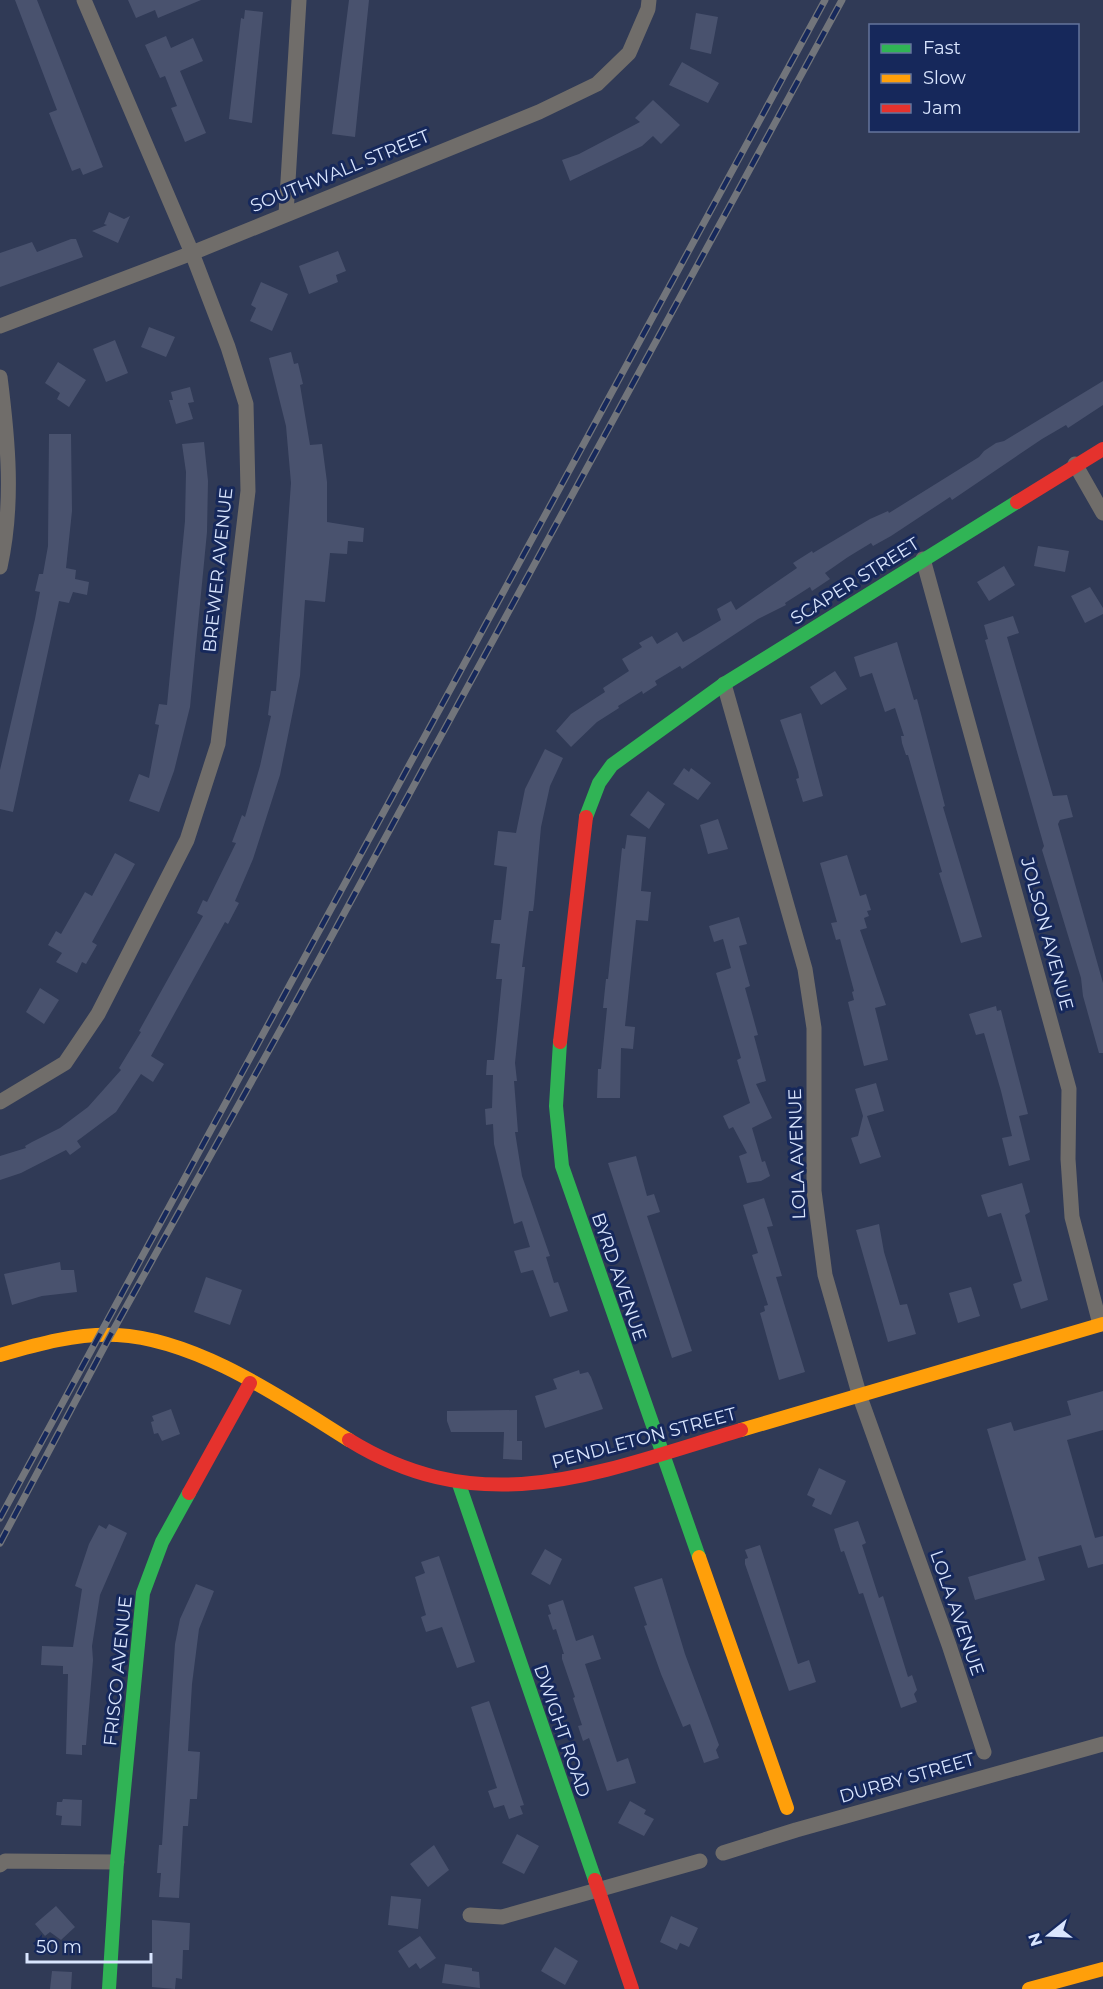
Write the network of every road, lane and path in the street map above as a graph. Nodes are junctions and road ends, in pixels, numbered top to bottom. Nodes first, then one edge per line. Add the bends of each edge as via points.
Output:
1 (84, 0) edge
2 (299, 0) edge
3 (649, 0) edge
4 (286, 214) junction
5 (192, 254) junction
6 (0, 326) edge
7 (0, 377) edge
8 (1103, 449) edge
9 (1075, 464) junction
10 (1103, 513) edge
11 (923, 559) junction
12 (0, 567) edge
13 (724, 684) junction
14 (630, 750) joint
15 (0, 1102) edge
16 (1102, 1324) edge
17 (0, 1355) edge
18 (250, 1383) junction
19 (860, 1397) junction
20 (661, 1454) junction
21 (459, 1484) junction
22 (1103, 1744) edge
23 (984, 1752) dead end
24 (787, 1808) dead end
25 (723, 1853) dead end
26 (700, 1861) dead end
27 (117, 1862) junction
28 (0, 1865) edge
29 (598, 1890) junction
30 (470, 1915) dead end
31 (1103, 1969) edge
32 (109, 1989) edge
33 (632, 1989) edge
34 (1029, 1989) edge

1 - 5 street, BREWER AVENUE
2 - 4 street
3 - 4 street, SOUTHWALL STREET via 629,53 597,84 539,112
4 - 5 street, SOUTHWALL STREET
5 - 6 street, SOUTHWALL STREET
5 - 15 street, BREWER AVENUE via 246,404 248,491 218,744 187,840 98,1014 65,1063
7 - 12 street via 10,454
8 - 9 street, SCAPER STREET
9 - 10 street
9 - 11 street, SCAPER STREET
11 - 13 street, SCAPER STREET
11 - 16 street, JOLSON AVENUE via 1069,1089 1072,1217
13 - 14 street, SCAPER STREET
13 - 19 street, LOLA AVENUE via 805,969 814,1028 814,1191 825,1275
14 - 20 street, BYRD AVENUE via 612,765 588,808 562,1009 556,1106 562,1166
16 - 19 street, PENDLETON STREET
17 - 18 street, PENDLETON STREET via 48,1341 134,1337 176,1347
18 - 21 street, PENDLETON STREET via 399,1467
18 - 27 street, FRISCO AVENUE via 162,1542 143,1593
19 - 20 street, PENDLETON STREET
19 - 23 street, LOLA AVENUE
20 - 21 street, PENDLETON STREET via 575,1479 536,1484
20 - 24 street, BYRD AVENUE
21 - 29 street, DWIGHT ROAD
22 - 25 street, DURBY STREET
26 - 29 street
27 - 28 street via 6,1861
27 - 32 street, FRISCO AVENUE
29 - 30 street via 502,1917
29 - 33 street, DWIGHT ROAD
31 - 34 street

